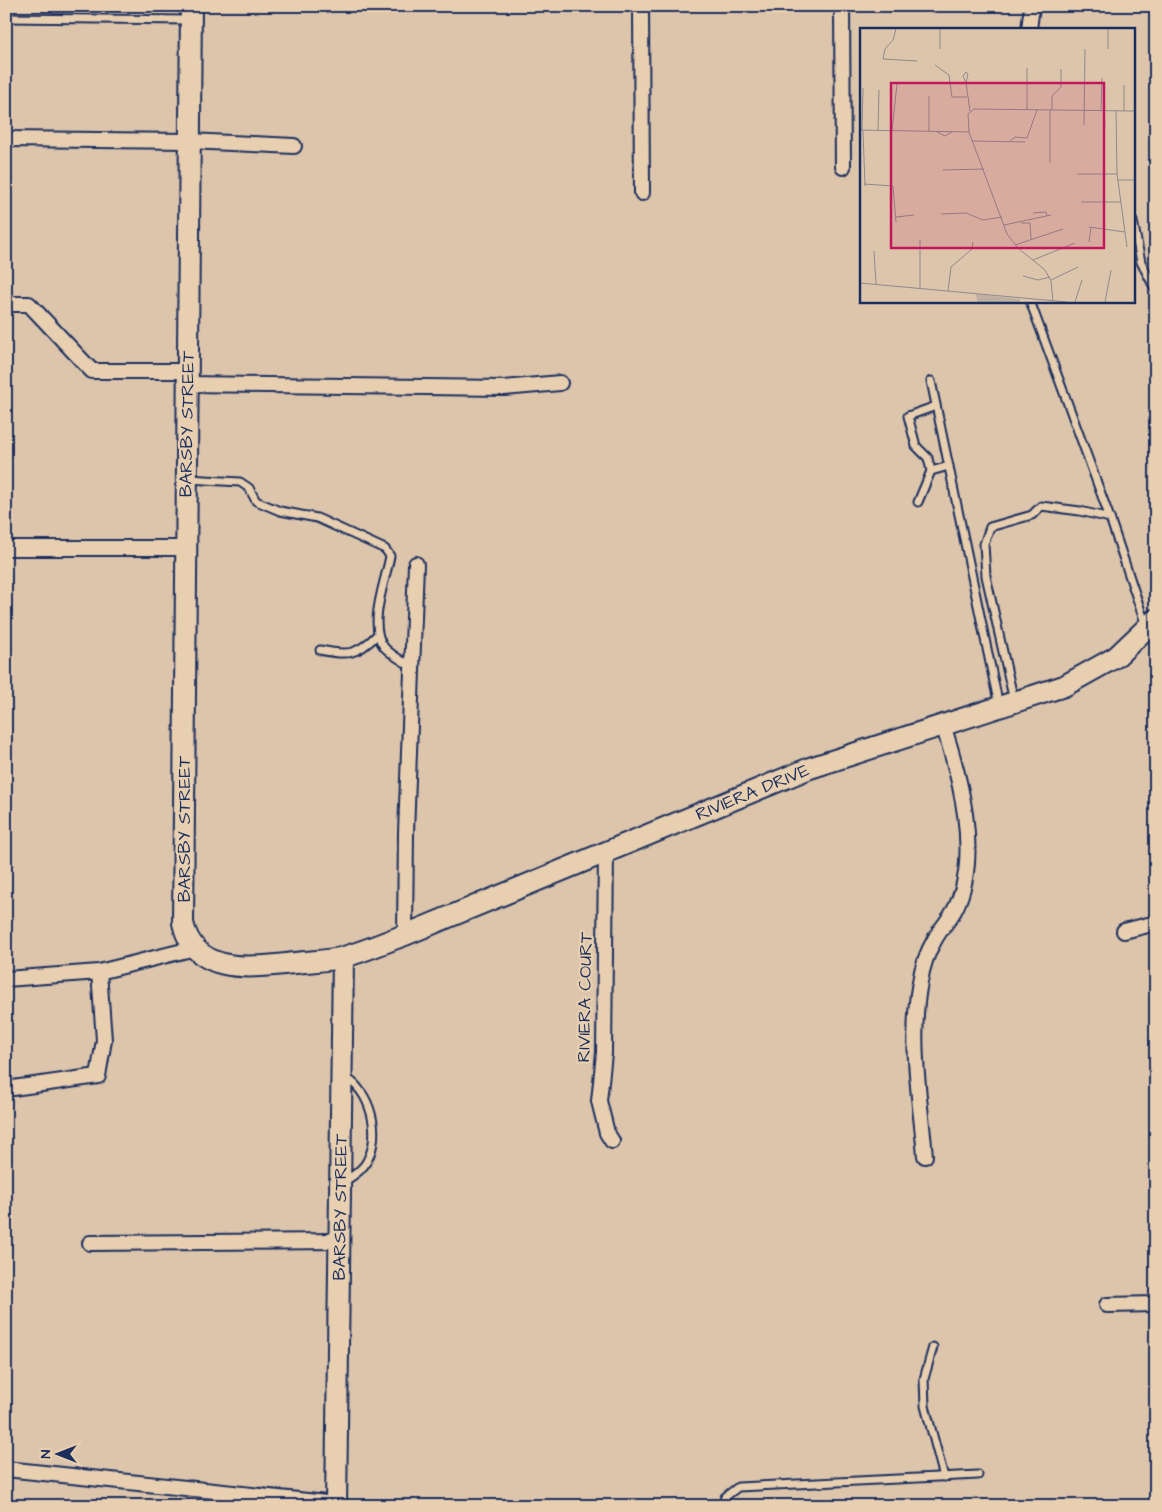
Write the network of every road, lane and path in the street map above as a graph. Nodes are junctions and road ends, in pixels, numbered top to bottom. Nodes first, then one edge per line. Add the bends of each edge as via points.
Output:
1 (641, 6) edge
2 (842, 6) edge
3 (1032, 6) edge
4 (191, 13) edge
5 (6, 18) edge
6 (1028, 28) edge
7 (6, 139) edge
8 (189, 141) junction
9 (294, 146) dead end
10 (842, 167) dead end
11 (642, 193) dead end
12 (1134, 226) edge
13 (1156, 291) edge
14 (1030, 302) edge
15 (6, 304) edge
16 (187, 378) junction
17 (931, 380) dead end
18 (560, 383) dead end
19 (936, 406) junction
20 (949, 466) junction
21 (931, 471) junction
22 (186, 478) junction
23 (918, 502) dead end
24 (1110, 518) junction
25 (6, 548) edge
26 (186, 548) junction
27 (416, 564) dead end
28 (1151, 624) edge
29 (378, 635) junction
30 (320, 650) dead end
31 (413, 667) junction
32 (1007, 704) junction
33 (943, 725) junction
34 (606, 851) junction
35 (1156, 926) edge
36 (1124, 931) dead end
37 (405, 935) junction
38 (195, 948) junction
39 (342, 958) junction
40 (99, 972) junction
41 (6, 979) edge
42 (341, 1075) junction
43 (6, 1089) edge
44 (612, 1141) dead end
45 (925, 1156) dead end
46 (340, 1186) junction
47 (339, 1241) junction
48 (90, 1243) dead end
49 (1156, 1304) edge
50 (1107, 1305) dead end
51 (933, 1346) dead end
52 (6, 1469) edge
53 (978, 1475) dead end
54 (944, 1476) junction
55 (336, 1505) edge
56 (722, 1506) edge

1 - 11 street
2 - 10 street
3 - 6 street
4 - 5 lane
4 - 8 street, BARSBY STREET
7 - 8 street
8 - 9 street
8 - 16 street, BARSBY STREET
12 - 13 lane via 1141,262
14 - 24 lane
15 - 16 street via 29,304 92,371
16 - 18 street via 504,388
16 - 22 street, BARSBY STREET
17 - 19 lane
19 - 20 lane
19 - 21 lane via 908,416 916,446 928,458
20 - 21 lane
20 - 32 lane
21 - 23 lane
22 - 26 street, BARSBY STREET
22 - 29 lane via 240,482 249,488 256,501 280,511 317,518 385,549 390,556 378,603
24 - 28 lane
24 - 32 lane via 1041,506 1032,516 990,527 984,544 986,576
25 - 26 street
26 - 38 street, BARSBY STREET via 183,923 186,936
27 - 31 street
28 - 32 street, RIVIERA DRIVE via 1116,657 1064,686
29 - 30 lane via 355,653 341,655
29 - 31 lane via 384,647
31 - 37 street
32 - 33 street, RIVIERA DRIVE
33 - 34 street, RIVIERA DRIVE via 810,768
33 - 45 street via 956,763 964,807 967,856 964,886 956,908 934,939 920,980 913,1029
34 - 37 street, RIVIERA DRIVE
34 - 44 street, RIVIERA COURT via 604,1053 599,1101
35 - 36 street via 1152,924
37 - 39 street, RIVIERA DRIVE
38 - 39 street, BARSBY STREET via 215,962 233,966
38 - 40 street
39 - 42 street, BARSBY STREET
40 - 41 street
40 - 43 street via 104,1040 98,1076
42 - 46 street, BARSBY STREET
42 - 46 lane via 360,1088 374,1125 368,1161
46 - 47 street, BARSBY STREET
47 - 48 street
47 - 55 street, BARSBY STREET
49 - 50 street
51 - 54 lane via 924,1379 925,1406
52 - 55 street
53 - 54 lane
54 - 56 lane via 738,1487 725,1497

